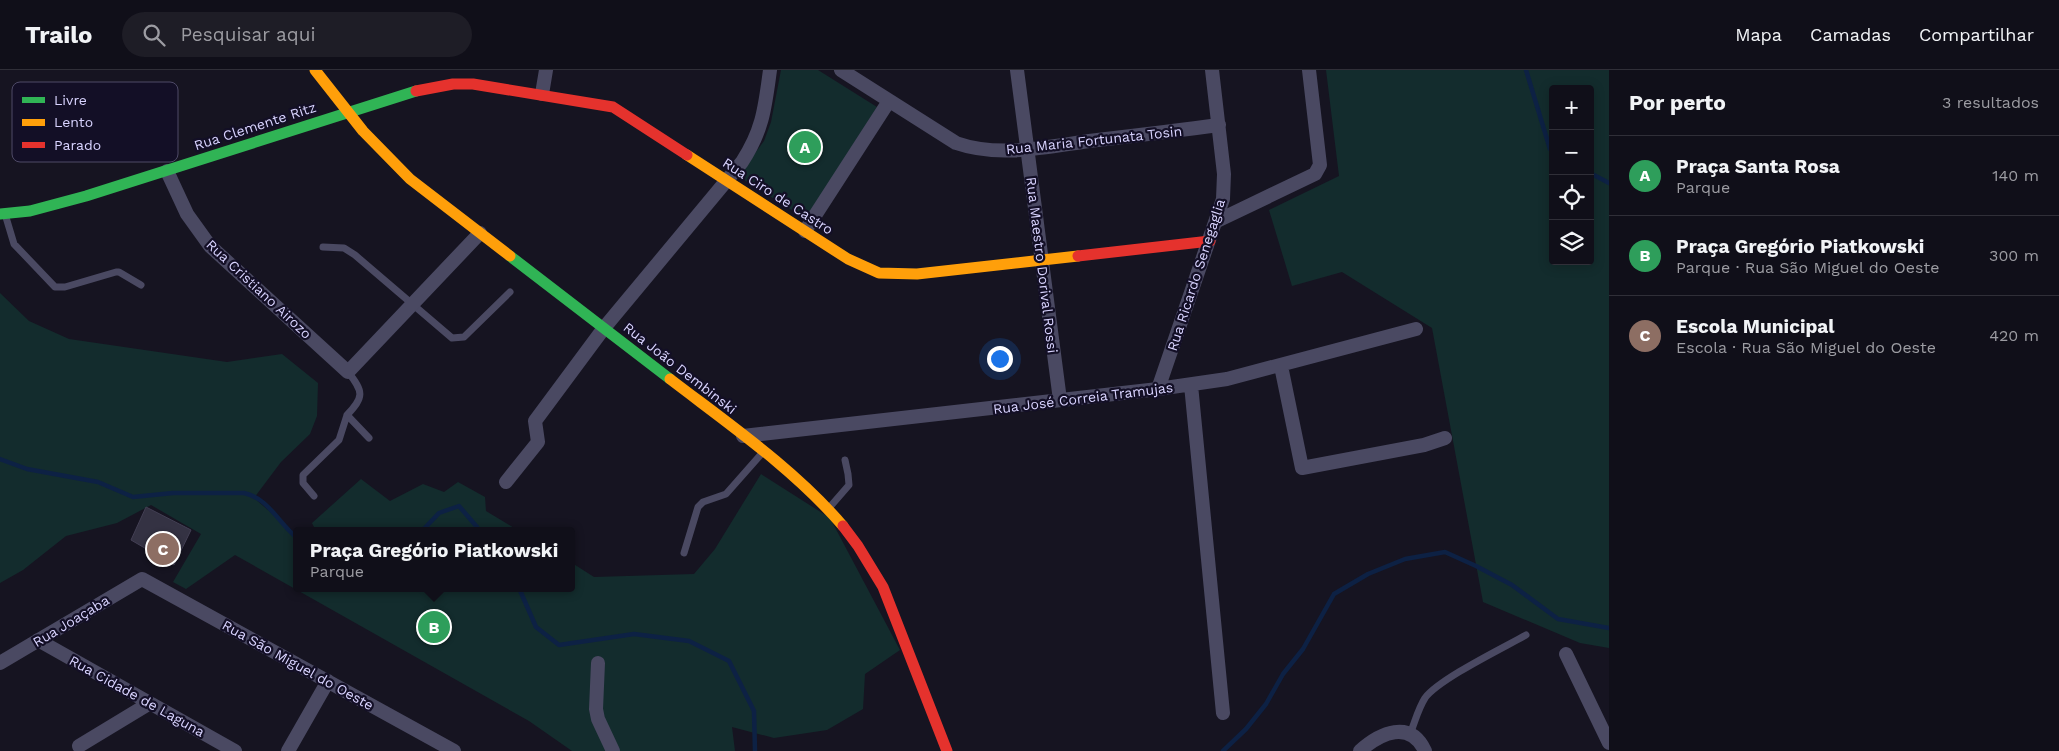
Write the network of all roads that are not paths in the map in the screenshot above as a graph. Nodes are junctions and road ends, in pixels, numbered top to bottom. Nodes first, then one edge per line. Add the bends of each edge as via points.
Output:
1 (315, 70) edge
2 (546, 70) edge
3 (770, 70) edge
4 (840, 70) edge
5 (1017, 70) edge
6 (1212, 70) edge
7 (1309, 70) edge
8 (542, 94) junction
9 (890, 101) junction
10 (346, 112) junction
11 (1219, 125) junction
12 (1027, 149) junction
13 (167, 171) junction
14 (726, 180) junction
15 (2, 214) edge
16 (1217, 221) junction
17 (805, 231) junction
18 (480, 233) junction
19 (1210, 241) junction
20 (323, 247) dead end
21 (1042, 260) junction
22 (141, 285) dead end
23 (510, 292) dead end
24 (413, 303) junction
25 (604, 328) junction
26 (1416, 329) dead end
27 (1281, 366) junction
28 (348, 372) junction
29 (1191, 385) junction
30 (1158, 389) junction
31 (1060, 400) junction
32 (347, 415) junction
33 (743, 436) junction
34 (369, 438) dead end
35 (1445, 438) dead end
36 (763, 451) junction
37 (845, 460) dead end
38 (506, 482) dead end
39 (314, 496) dead end
40 (828, 508) junction
41 (684, 553) dead end
42 (142, 579) joint
43 (1526, 635) dead end
44 (38, 640) junction
45 (1566, 654) dead end
46 (0, 663) edge
47 (598, 663) dead end
48 (328, 682) junction
49 (150, 703) junction
50 (1223, 713) dead end
51 (1410, 734) junction
52 (1609, 743) edge
53 (79, 746) dead end
54 (235, 751) edge
55 (288, 751) edge
56 (454, 751) edge
57 (613, 751) edge
58 (947, 751) edge
59 (1360, 751) edge
60 (1425, 751) edge

1 - 10 street, Rua João Dembinski
2 - 8 street
3 - 14 street via 758,134
4 - 9 street, Rua Maria Fortunata Tosin
5 - 12 street, Rua Maestro Dorival Rossi
6 - 11 street, Rua Ricardo Senegaglia
7 - 16 street via 1319,170
8 - 10 street, Rua Ciro de Castro via 494,86 452,84
8 - 14 street, Rua Ciro de Castro via 613,108
9 - 12 street, Rua Maria Fortunata Tosin via 970,148
9 - 17 street
10 - 13 street, Rua Clemente Ritz
10 - 18 street, Rua João Dembinski via 410,179
11 - 12 street, Rua Maria Fortunata Tosin
11 - 16 street, Rua Ricardo Senegaglia via 1225,186
12 - 21 street, Rua Maestro Dorival Rossi
13 - 15 street, Rua Clemente Ritz via 58,204
13 - 28 street, Rua Cristiano Airozo via 187,214 210,246
14 - 17 street, Rua Ciro de Castro
14 - 25 street
15 - 22 lane via 14,244 55,287 116,272
16 - 19 street, Rua Ricardo Senegaglia
17 - 21 street, Rua Ciro de Castro via 848,259 879,273 917,274
18 - 24 street
18 - 25 street, Rua João Dembinski
19 - 21 street, Rua Ciro de Castro
19 - 30 street, Rua Ricardo Senegaglia
20 - 24 lane via 337,247 349,252
21 - 31 street, Rua Maestro Dorival Rossi
23 - 24 lane via 464,337 458,338 452,338
24 - 28 street
25 - 33 street, Rua João Dembinski
25 - 38 street via 534,421 538,442
26 - 27 street, Rua José Correia Tramujas
27 - 29 street, Rua José Correia Tramujas
27 - 35 street via 1302,468 1424,445
28 - 32 lane via 361,397
29 - 30 street, Rua José Correia Tramujas
29 - 50 street
30 - 31 street, Rua José Correia Tramujas
31 - 33 street, Rua José Correia Tramujas
32 - 34 lane
32 - 39 lane via 339,440 303,475 303,482
33 - 36 street, Rua João Dembinski
36 - 40 street, Rua João Dembinski
36 - 41 lane via 726,494 702,502 698,507
37 - 40 lane via 849,486
40 - 58 street, Rua João Dembinski via 852,536 884,586
42 - 44 street, Rua Joaçaba
42 - 48 street, Rua São Miguel do Oeste
43 - 51 lane via 1446,680 1426,696
44 - 46 street, Rua Joaçaba
44 - 49 street, Rua Cidade de Laguna
45 - 52 street
47 - 57 street via 596,709
48 - 55 street
48 - 56 street, Rua São Miguel do Oeste
49 - 53 street
49 - 54 street, Rua Cidade de Laguna
51 - 59 street via 1399,731 1386,733
51 - 60 street

